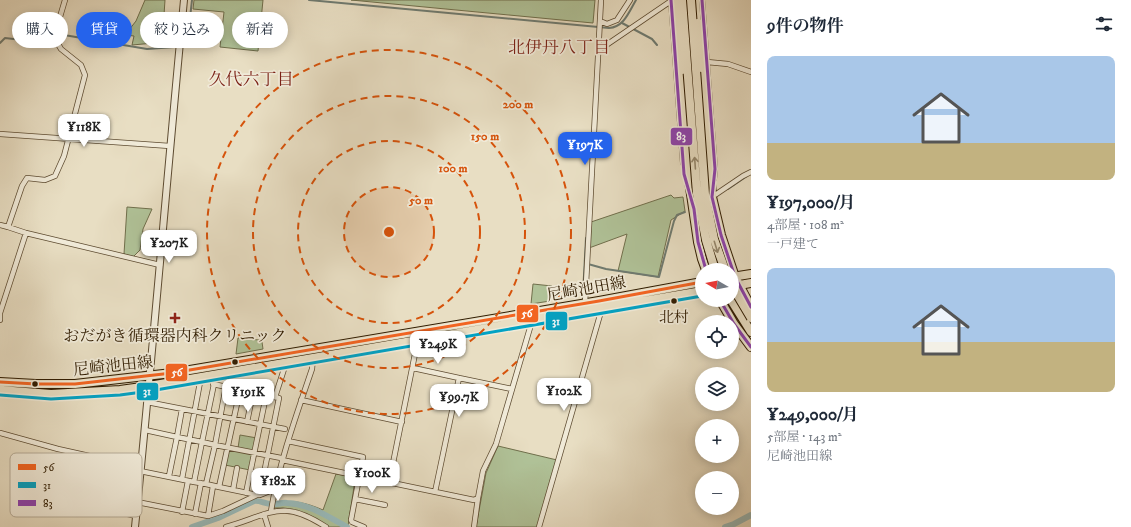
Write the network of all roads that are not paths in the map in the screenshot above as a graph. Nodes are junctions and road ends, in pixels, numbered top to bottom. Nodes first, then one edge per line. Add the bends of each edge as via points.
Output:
1 (65, 0) edge
2 (184, 0) edge
3 (601, 0) edge
4 (630, 0) edge
5 (682, 0) edge
6 (691, 0) edge
7 (700, 1) edge
8 (672, 2) edge
9 (600, 22) junction
10 (599, 50) junction
11 (704, 65) junction
12 (751, 72) edge
13 (0, 134) edge
14 (69, 139) junction
15 (170, 146) junction
16 (751, 172) edge
17 (712, 197) junction
18 (694, 209) junction
19 (0, 225) edge
20 (8, 227) junction
21 (26, 233) junction
22 (704, 263) edge
23 (713, 263) edge
24 (723, 263) edge
25 (730, 263) edge
26 (160, 265) junction
27 (751, 274) edge
28 (739, 276) edge
29 (751, 283) edge
30 (695, 284) edge
31 (739, 285) edge
32 (695, 292) edge
33 (739, 292) edge
34 (739, 295) edge
35 (585, 302) junction
36 (600, 304) junction
37 (724, 307) edge
38 (735, 307) edge
39 (751, 307) edge
40 (751, 318) edge
41 (0, 320) edge
42 (532, 321) junction
43 (416, 332) junction
44 (751, 332) edge
45 (419, 340) junction
46 (751, 347) edge
47 (313, 358) junction
48 (286, 363) junction
49 (413, 368) junction
50 (150, 375) junction
51 (202, 377) junction
52 (459, 378) junction
53 (0, 382) edge
54 (149, 386) junction
55 (226, 386) junction
56 (512, 389) junction
57 (0, 390) edge
58 (240, 390) junction
59 (253, 393) junction
60 (266, 396) junction
61 (275, 397) junction
62 (301, 400) junction
63 (147, 402) junction
64 (182, 409) junction
65 (195, 411) junction
66 (208, 413) junction
67 (220, 416) junction
68 (234, 419) junction
69 (247, 422) junction
70 (402, 422) junction
71 (260, 424) junction
72 (274, 426) junction
73 (285, 429) dead end
74 (144, 430) junction
75 (0, 434) edge
76 (177, 437) junction
77 (190, 440) junction
78 (288, 441) junction
79 (202, 442) junction
80 (215, 445) junction
81 (228, 448) junction
82 (76, 453) edge
83 (142, 453) edge
84 (254, 453) junction
85 (267, 455) junction
86 (282, 460) junction
87 (237, 468) dead end
88 (142, 471) edge
89 (169, 476) junction
90 (359, 476) junction
91 (182, 479) junction
92 (188, 481) junction
93 (194, 482) junction
94 (201, 483) junction
95 (389, 483) junction
96 (206, 484) junction
97 (214, 486) junction
98 (219, 487) junction
99 (275, 489) junction
100 (233, 490) junction
101 (435, 492) junction
102 (246, 493) junction
103 (257, 495) junction
104 (478, 498) junction
105 (355, 499) junction
106 (142, 503) edge
107 (382, 503) dead end
108 (271, 511) junction
109 (182, 512) junction
110 (194, 514) junction
111 (264, 514) junction
112 (208, 516) junction
113 (136, 517) edge
114 (135, 527) edge
115 (226, 527) edge
116 (268, 527) edge
117 (326, 527) edge
118 (364, 527) edge
119 (474, 527) edge
120 (539, 527) edge

1 - 14 street via 54,37 61,49 81,64 85,75
2 - 15 street
3 - 9 street
4 - 9 street via 617,20 607,24
23 -> 5 main road, bridge via 697,194
6 -> 24 main road, bridge via 705,194 714,239
7 - 8 street
7 - 11 main road, bridge
8 - 10 street
8 - 18 main road, bridge via 682,70 688,174
8 - 18 street via 684,174
9 - 10 street
10 - 35 street
11 - 12 street via 728,64
11 - 17 main road
13 - 14 street
14 - 15 street
14 - 20 street via 55,176 45,180 27,178
15 - 26 street
16 - 17 street
17 - 25 main road
18 - 22 main road
19 - 20 street
20 - 21 street
21 - 26 street
21 - 41 street via 0,313
26 - 50 street
27 - 28 main road
29 - 31 main road
30 - 36 main road, 尼崎池田線
32 - 36 main road, 尼崎池田線
33 - 39 main road
34 - 40 main road, bridge
35 - 36 main road, 尼崎池田線
35 - 43 main road, 尼崎池田線
36 - 42 main road, 尼崎池田線
36 - 120 street via 600,315
37 - 46 main road
38 - 44 main road
42 - 45 main road, 尼崎池田線
42 - 56 street
43 - 45 street
43 - 50 main road, 尼崎池田線
45 - 47 main road, 尼崎池田線
45 - 49 street
47 - 48 main road, 尼崎池田線
47 - 62 street via 312,369
48 - 51 main road, 尼崎池田線
48 - 61 street
49 - 52 street
49 - 70 street
50 - 53 main road, 尼崎池田線 via 76,384
50 - 54 street
51 - 54 main road, 尼崎池田線
51 - 65 street
52 - 56 street
52 - 101 street
54 - 57 main road, 尼崎池田線 via 51,394
54 - 63 street
55 - 58 street
55 - 66 street via 213,384
55 - 67 street
56 - 104 street via 496,444 484,471
58 - 59 street
58 - 68 street
59 - 60 street
59 - 69 street
60 - 61 street
60 - 71 street
61 - 72 street via 279,398
62 - 70 street
62 - 78 street
63 - 64 street
63 - 74 street
64 - 65 street
64 - 76 street
65 - 66 street
65 - 77 street
66 - 67 street
66 - 79 street
67 - 68 street
67 - 80 street
68 - 69 street
68 - 81 street
69 - 71 street
70 - 95 street
71 - 72 street
71 - 84 street
72 - 73 street
72 - 85 street
74 - 76 street
74 - 83 street
75 - 82 street
76 - 77 street
76 - 89 street
77 - 79 street
77 - 91 street
78 - 86 street
78 - 90 street via 363,457
79 - 80 street
79 - 93 street
80 - 81 street
80 - 96 street
81 - 84 street
81 - 98 street
84 - 85 street
84 - 102 street
85 - 86 street
85 - 103 street via 260,493
86 - 90 street
86 - 99 street
87 - 100 street
88 - 89 street
89 - 91 street
90 - 95 street
90 - 105 street
91 - 92 street
92 - 93 street
92 - 109 street
93 - 94 street
94 - 96 street
94 - 110 street
95 - 101 street
96 - 97 street
97 - 98 street
97 - 112 street
98 - 100 street
99 - 103 street
99 - 108 street
100 - 102 street
101 - 104 street via 474,500
102 - 103 street
103 - 112 street
104 - 119 street
105 - 107 street
105 - 118 street via 351,520
106 - 109 street
108 - 111 street
108 - 117 street via 297,512
109 - 110 street
110 - 112 street
111 - 115 street
111 - 116 street
113 - 114 street

